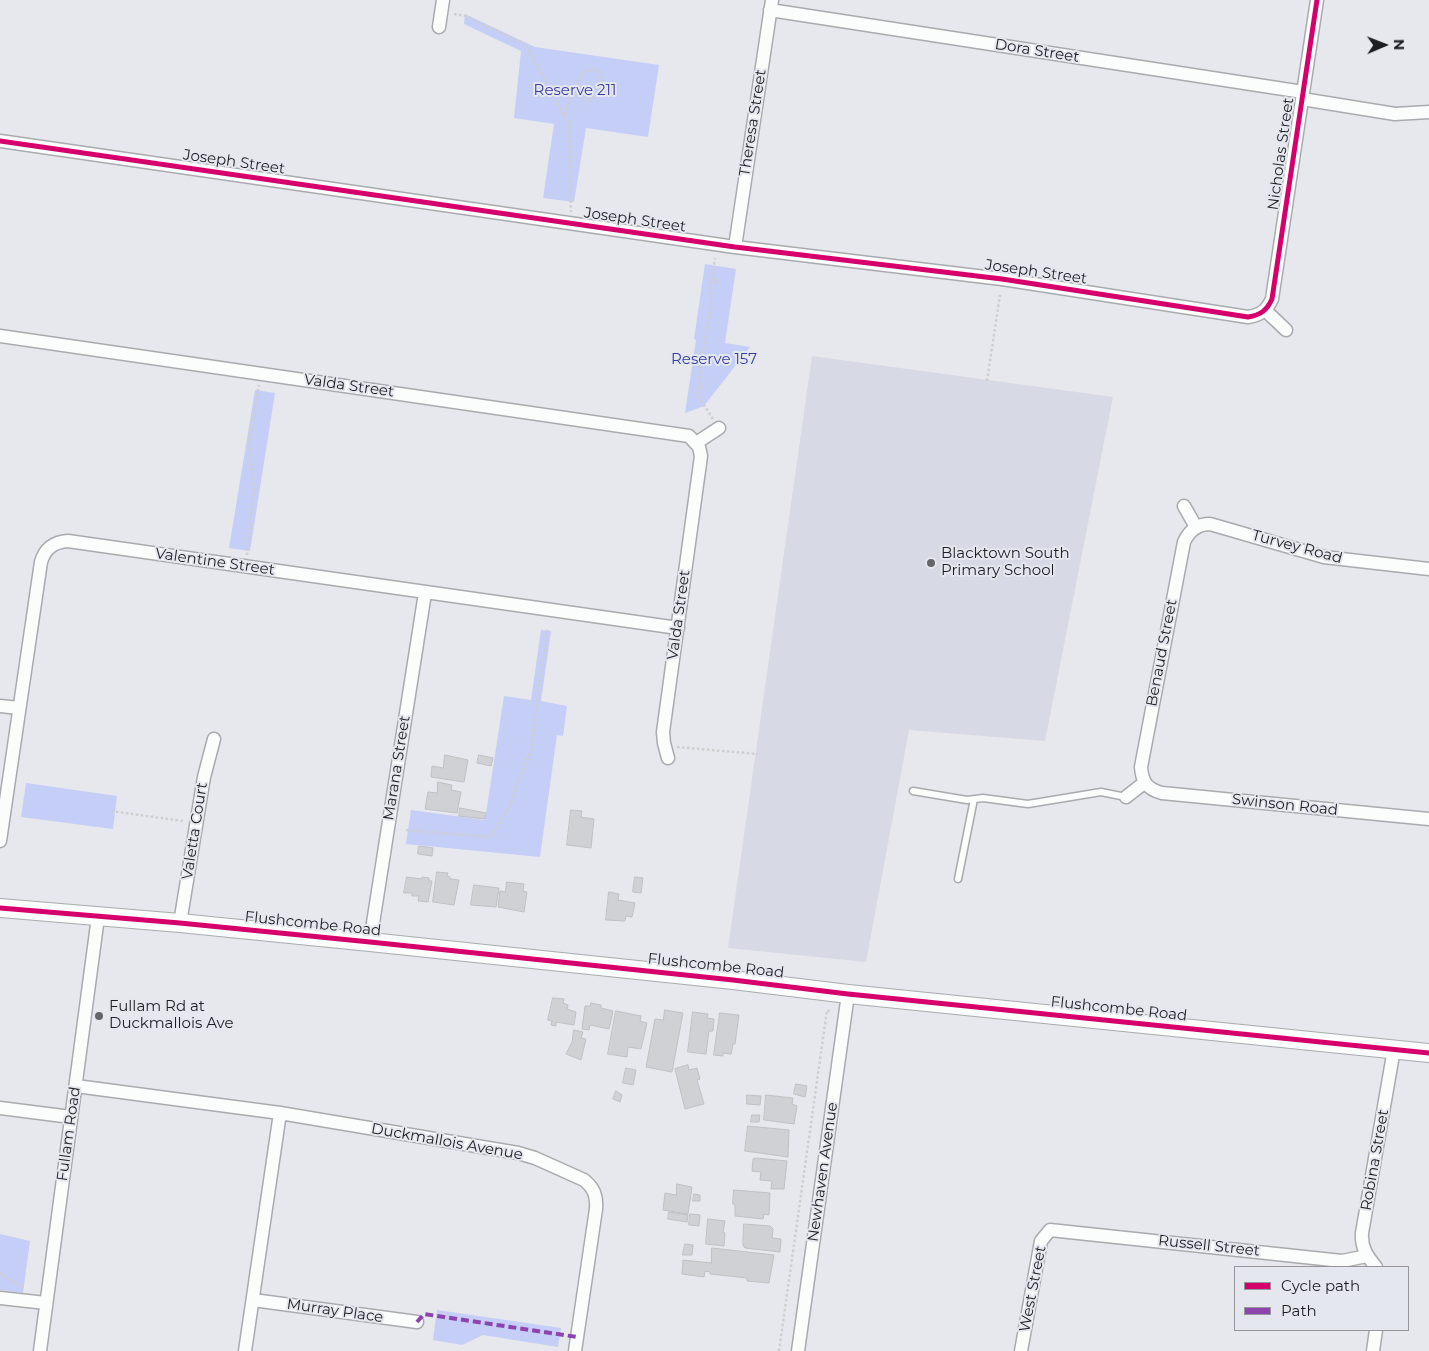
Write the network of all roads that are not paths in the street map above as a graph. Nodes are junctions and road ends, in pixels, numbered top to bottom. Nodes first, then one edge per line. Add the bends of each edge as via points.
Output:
1 (1317, 0) edge
2 (771, 5) edge
3 (442, 6) edge
4 (439, 27) dead end
5 (1302, 96) junction
6 (1429, 112) edge
7 (0, 141) edge
8 (734, 246) junction
9 (1266, 311) junction
10 (1286, 330) dead end
11 (0, 336) edge
12 (719, 428) road end
13 (696, 443) junction
14 (1184, 506) dead end
15 (1196, 527) junction
16 (1429, 569) edge
17 (425, 593) junction
18 (678, 628) junction
19 (0, 706) edge
20 (19, 708) junction
21 (214, 739) dead end
22 (667, 753) road end
23 (1144, 782) junction
24 (913, 791) dead end
25 (1126, 797) joint
26 (974, 799) junction
27 (1429, 819) edge
28 (0, 841) edge
29 (958, 879) dead end
30 (0, 908) edge
31 (98, 917) junction
32 (180, 923) junction
33 (370, 942) junction
34 (848, 994) junction
35 (1394, 1049) junction
36 (1429, 1052) edge
37 (76, 1086) junction
38 (0, 1108) edge
39 (280, 1113) junction
40 (72, 1117) junction
41 (1050, 1230) joint
42 (1367, 1256) junction
43 (1375, 1266) edge
44 (0, 1298) edge
45 (253, 1300) junction
46 (46, 1303) junction
47 (417, 1322) dead end
48 (1376, 1331) edge
49 (40, 1351) edge
50 (246, 1351) edge
51 (575, 1351) edge
52 (798, 1351) edge
53 (1022, 1351) edge
54 (1373, 1351) edge

1 - 5 street, Nicholas Street
2 - 5 street, Dora Street
2 - 8 street, Theresa Street
3 - 4 street
5 - 6 street, Dora Street via 1395,114
5 - 9 street, Nicholas Street via 1272,299
7 - 8 street, Joseph Street
8 - 9 street, Joseph Street via 995,278 1248,317
9 - 10 street
11 - 13 street, Valda Street via 683,434
12 - 13 street
13 - 18 street, Valda Street via 701,456
14 - 15 street
15 - 16 street, Turvey Road via 1204,524 1217,526 1335,559
15 - 23 street, Benaud Street via 1184,542 1141,759
17 - 18 street, Valentine Street
17 - 20 street, Valentine Street via 68,541 51,546 41,562
17 - 33 street, Marana Street
18 - 22 street, Valda Street via 663,732
19 - 20 street
20 - 28 street, Valentine Street
21 - 32 street, Valetta Court via 206,763
23 - 25 street
23 - 27 street, Swinson Road via 1162,793
24 - 26 lane
25 - 26 lane via 1101,792 1028,804
26 - 29 lane
30 - 31 street, Flushcombe Road
31 - 32 street, Flushcombe Road
31 - 37 street, Fullam Road
32 - 33 street, Flushcombe Road
33 - 34 street, Flushcombe Road
34 - 35 street, Flushcombe Road
34 - 52 street, Newhaven Avenue
35 - 36 street, Flushcombe Road
35 - 42 street, Robina Street via 1362,1233 1361,1242
37 - 39 street, Duckmallois Avenue
37 - 40 street, Fullam Road
38 - 40 street
39 - 45 street
39 - 51 street, Duckmallois Avenue via 518,1153 590,1184 596,1196 596,1208
40 - 46 street, Fullam Road
41 - 42 street, Russell Street via 1342,1261
41 - 53 street, West Street via 1041,1241
42 - 43 street, Robina Street
44 - 46 street
45 - 47 street, Murray Place
45 - 50 street
46 - 49 street, Fullam Road
48 - 54 street

